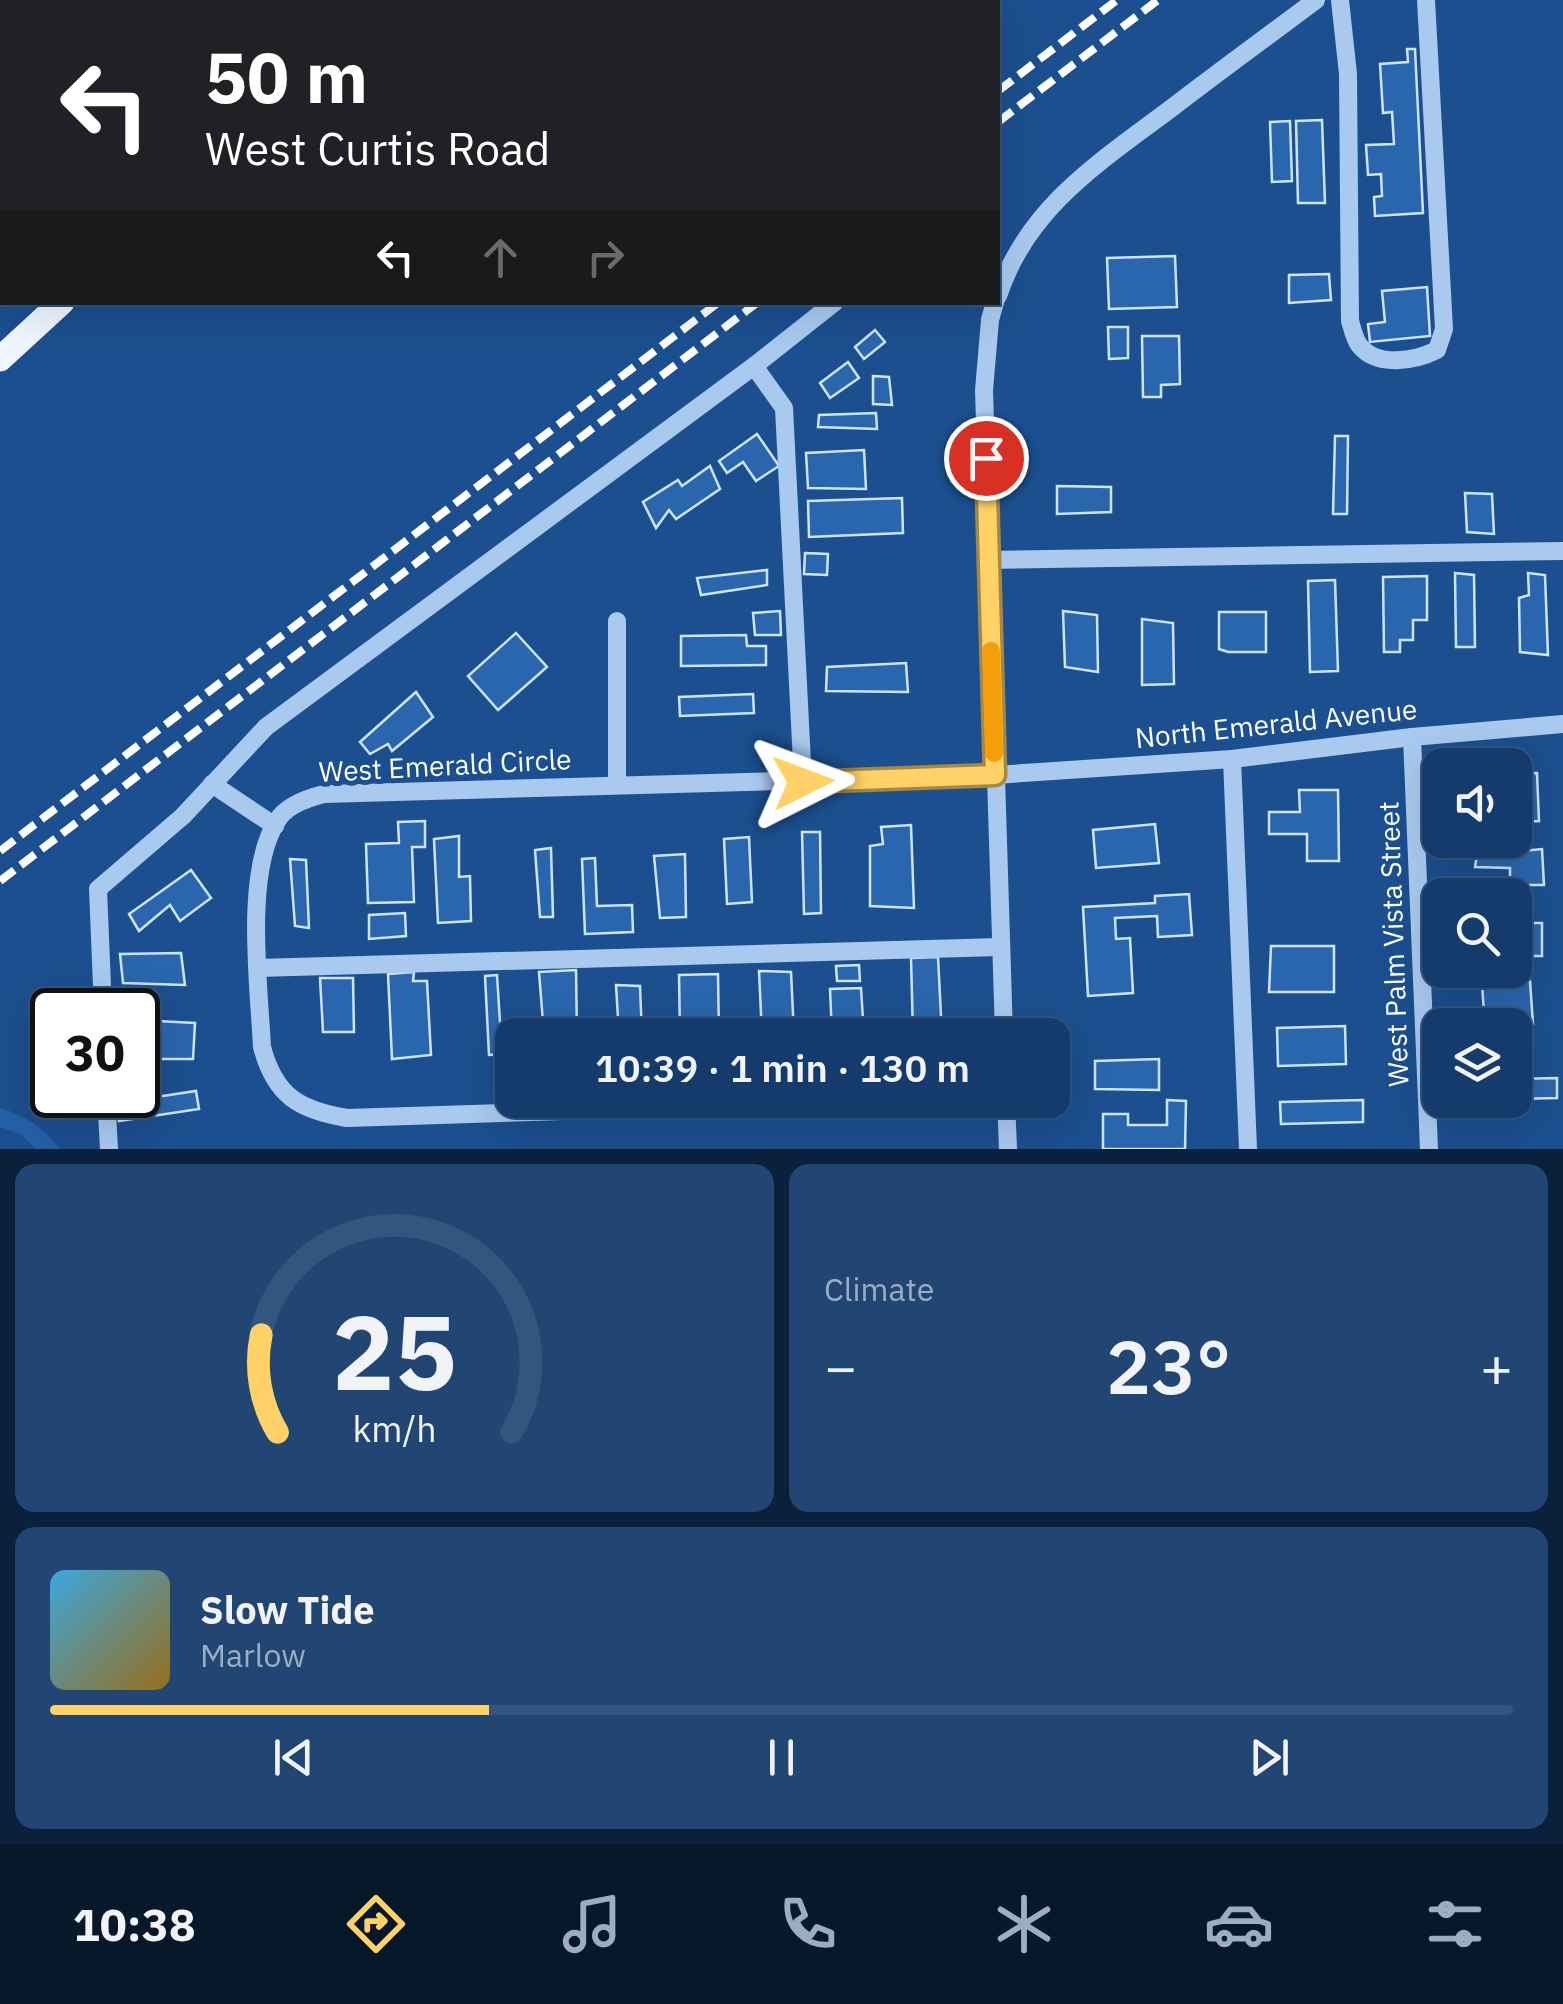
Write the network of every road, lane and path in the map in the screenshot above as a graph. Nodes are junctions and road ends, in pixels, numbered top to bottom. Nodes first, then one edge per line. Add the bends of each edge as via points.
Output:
1 (1316, 0) edge
2 (1340, 0) edge
3 (1426, 0) edge
4 (1003, 262) edge
5 (59, 305) edge
6 (831, 305) edge
7 (994, 305) edge
8 (0, 359) edge
9 (754, 366) junction
10 (1563, 551) edge
11 (988, 560) junction
12 (616, 621) dead end
13 (1563, 724) edge
14 (1412, 738) junction
15 (1232, 760) junction
16 (995, 775) junction
17 (803, 782) junction
18 (212, 784) junction
19 (616, 785) junction
20 (275, 826) junction
21 (1000, 946) junction
22 (258, 968) junction
23 (102, 988) edge
24 (1003, 1018) edge
25 (495, 1113) edge
26 (107, 1118) edge
27 (1007, 1118) edge
28 (108, 1149) edge
29 (1008, 1149) edge
30 (1248, 1149) edge
31 (1430, 1149) edge

1 - 4 street via 1110,153 1052,204
2 - 3 street via 1348,74 1350,322 1359,346 1383,360 1420,359 1437,350 1444,329
5 - 8 main road
6 - 9 street
7 - 11 street via 984,390
9 - 17 street via 784,408
9 - 18 street via 266,727
10 - 11 street
11 - 16 street
12 - 19 street
13 - 14 street, North Emerald Avenue
14 - 15 street, North Emerald Avenue
14 - 31 street, West Palm Vista Street
15 - 16 street, North Emerald Avenue
15 - 30 street
16 - 17 street, West Emerald Circle
16 - 21 street
17 - 19 street, West Emerald Circle
18 - 20 street
18 - 23 street via 98,889
19 - 20 street, West Emerald Circle via 324,794 286,811
20 - 22 street via 257,890
21 - 22 street
21 - 24 street
22 - 25 street via 267,1067 280,1088 316,1113
26 - 28 street
27 - 29 street

